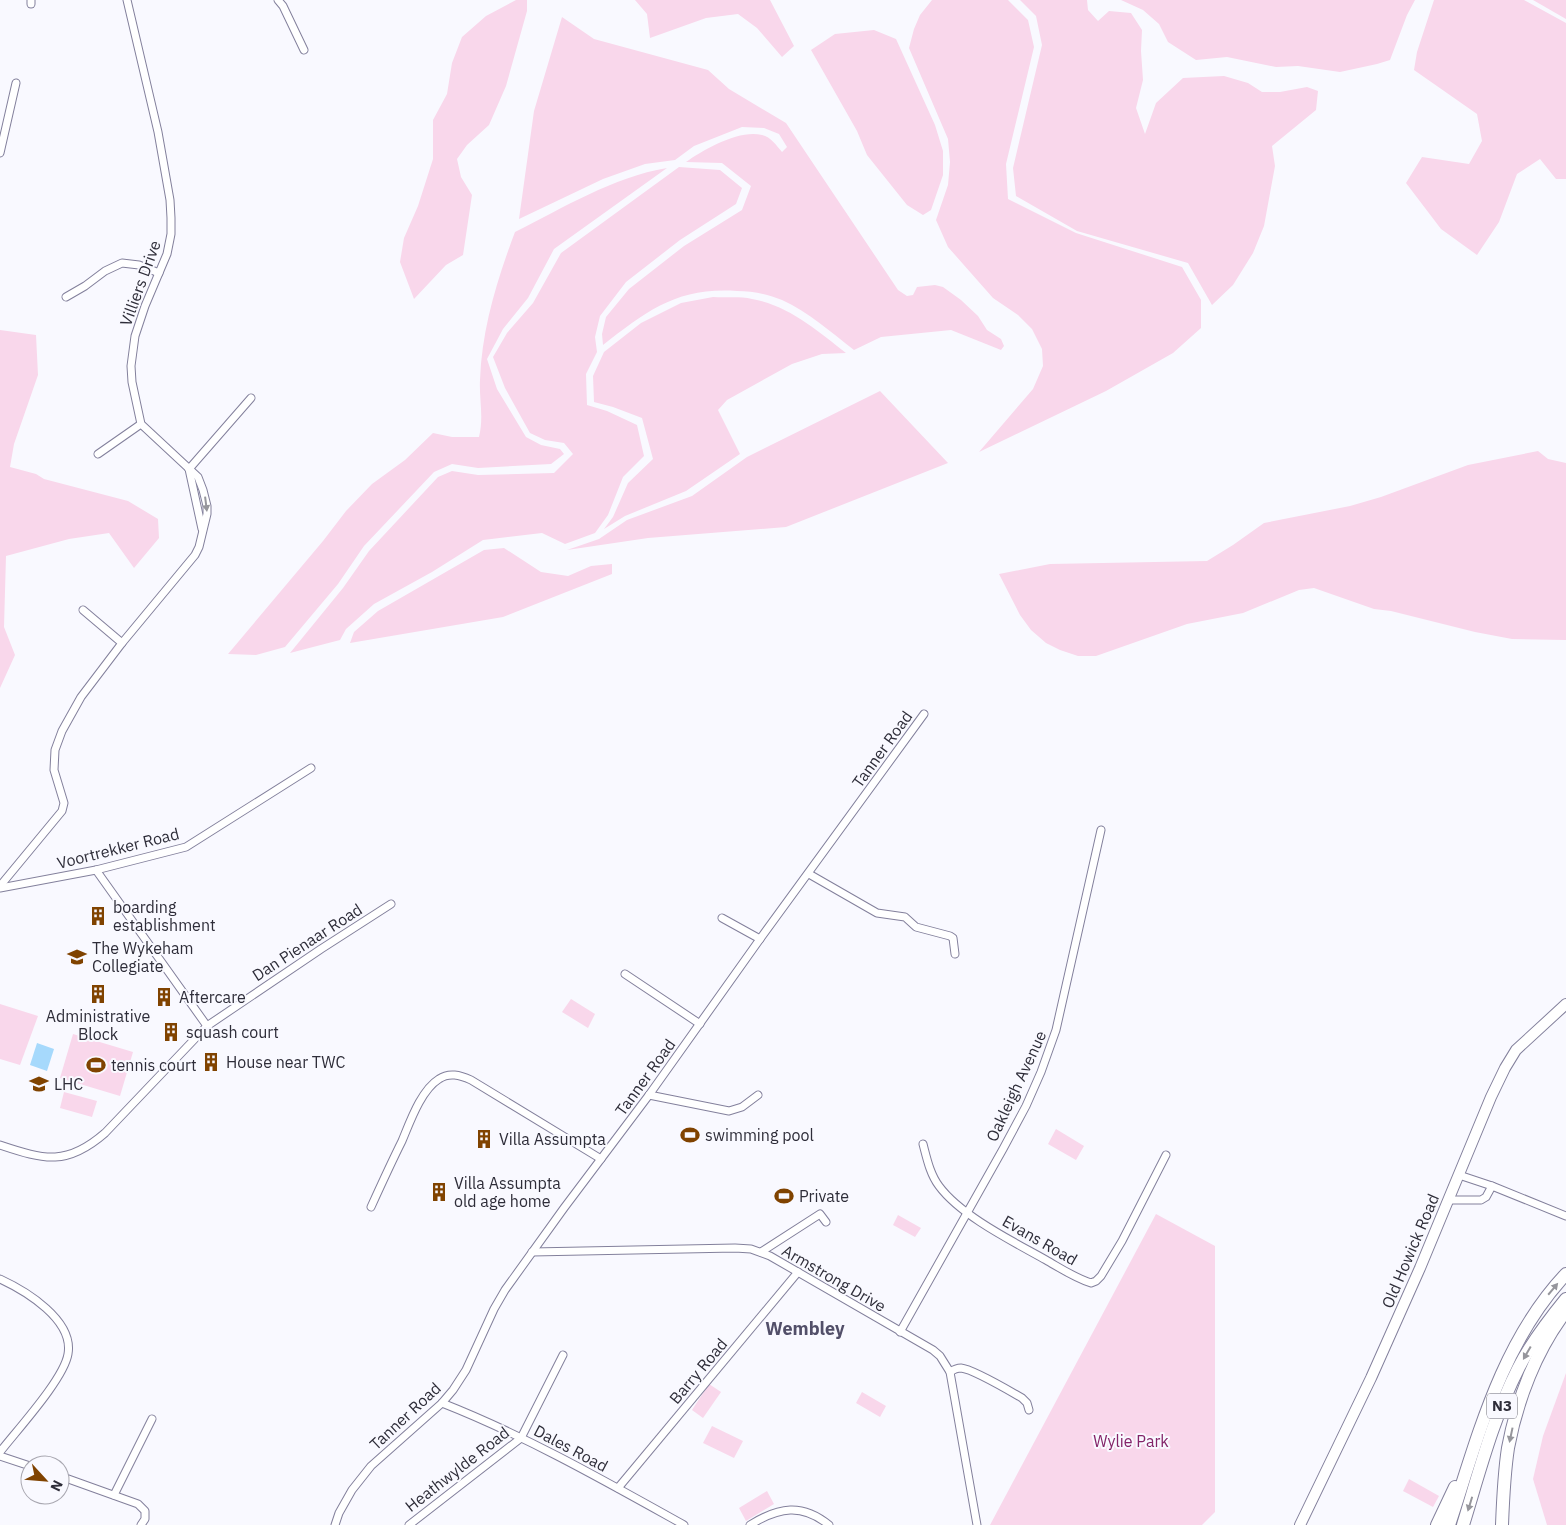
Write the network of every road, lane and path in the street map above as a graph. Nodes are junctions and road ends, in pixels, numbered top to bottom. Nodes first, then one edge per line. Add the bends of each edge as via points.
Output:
1 (127, 0) edge
2 (278, 0) edge
3 (304, 50) dead end
4 (16, 83) dead end
5 (1, 143) edge
6 (0, 153) edge
7 (159, 273) junction
8 (66, 297) dead end
9 (251, 398) dead end
10 (141, 424) junction
11 (98, 454) dead end
12 (189, 469) junction
13 (83, 610) dead end
14 (122, 643) junction
15 (924, 714) dead end
16 (311, 768) dead end
17 (1101, 830) dead end
18 (96, 870) junction
19 (809, 874) junction
20 (0, 887) edge
21 (391, 904) dead end
22 (722, 918) dead end
23 (760, 939) junction
24 (955, 954) dead end
25 (626, 974) dead end
26 (1566, 1004) edge
27 (700, 1024) junction
28 (207, 1026) junction
29 (649, 1095) junction
30 (758, 1095) dead end
31 (923, 1144) dead end
32 (0, 1145) edge
33 (1166, 1155) dead end
34 (601, 1159) junction
35 (1459, 1175) junction
36 (1492, 1186) junction
37 (1448, 1200) junction
38 (371, 1206) dead end
39 (966, 1212) junction
40 (1566, 1216) edge
41 (826, 1222) dead end
42 (532, 1252) junction
43 (761, 1252) junction
44 (798, 1272) junction
45 (1566, 1274) edge
46 (0, 1279) edge
47 (1566, 1299) edge
48 (1566, 1311) edge
49 (900, 1332) junction
50 (563, 1355) dead end
51 (950, 1372) junction
52 (442, 1403) junction
53 (1488, 1408) junction
54 (1029, 1410) dead end
55 (152, 1419) dead end
56 (521, 1438) junction
57 (0, 1452) edge
58 (0, 1456) edge
59 (20, 1463) edge
60 (70, 1480) edge
61 (618, 1488) junction
62 (114, 1495) junction
63 (141, 1525) edge
64 (335, 1525) edge
65 (409, 1525) edge
66 (684, 1525) edge
67 (750, 1525) edge
68 (829, 1525) edge
69 (977, 1525) edge
70 (1300, 1525) edge
71 (1437, 1525) edge
72 (1450, 1525) edge
73 (1463, 1525) edge
74 (1502, 1525) edge

1 - 7 street, Villiers Drive via 158,132 170,200 170,245
2 - 3 street
4 - 5 street
5 - 6 street
7 - 8 street via 139,265 122,263
7 - 10 street, Villiers Drive via 140,321 133,352 132,382
9 - 12 street
10 - 11 street
10 - 12 street
12 - 14 street via 198,477 206,499 207,514 199,547
13 - 14 street
14 - 20 street via 81,697 59,738 54,770 64,803 62,810
15 - 19 street, Tanner Road
16 - 18 street, Voortrekker Road via 186,847
17 - 39 street, Oakleigh Avenue via 1052,1044 1026,1106
18 - 20 street, Voortrekker Road
18 - 28 street
19 - 23 street, Tanner Road
19 - 24 street via 877,913 905,917 916,927 950,936
21 - 28 street, Dan Pienaar Road
22 - 23 street
23 - 27 street, Tanner Road
25 - 27 street
26 - 35 main road, Old Howick Road via 1510,1058
27 - 29 street, Tanner Road
28 - 32 street, Dan Pienaar Road via 88,1147 67,1156 44,1157
29 - 30 street via 728,1111 742,1107
29 - 34 street, Tanner Road
31 - 39 street, Evans Road via 937,1183
33 - 39 street, Evans Road via 1122,1241 1093,1282 1085,1281 1028,1250
34 - 38 street via 471,1080 461,1075 448,1075 433,1083 418,1104
34 - 42 street, Tanner Road
35 - 36 street
35 - 37 main road, Old Howick Road
36 - 37 street via 1481,1200
36 - 40 street
37 - 70 main road, Old Howick Road via 1371,1378
39 - 49 street, Oakleigh Avenue
41 - 43 street via 820,1214
42 - 43 street, Armstrong Drive via 734,1248
42 - 52 street, Tanner Road via 500,1298 466,1370
43 - 44 street, Armstrong Drive
44 - 49 street, Armstrong Drive
44 - 61 street, Barry Road
53 -> 45 highway, N3 via 1517,1342 1547,1296
46 - 57 street via 34,1297 47,1310 64,1330 69,1348 67,1361 58,1377
47 -> 73 highway, N3 via 1518,1369 1492,1433
48 -> 74 highway via 1534,1367 1518,1410 1504,1478
49 - 51 street, Armstrong Drive via 940,1356
50 - 56 street, Heathwylde Road
51 - 54 street via 962,1368 974,1373 1022,1398
51 - 69 street, Armstrong Drive
52 - 56 street, Dales Road
52 - 64 street, Tanner Road via 371,1466 352,1490
53 - 71 highway
53 - 72 highway, N3
55 - 62 street
56 - 61 street, Dales Road
56 - 65 street, Heathwylde Road
58 - 59 street
60 - 62 street
61 - 66 street, Dales Road
62 - 63 street via 138,1504 145,1511
67 - 68 street via 776,1512 794,1510 818,1516

